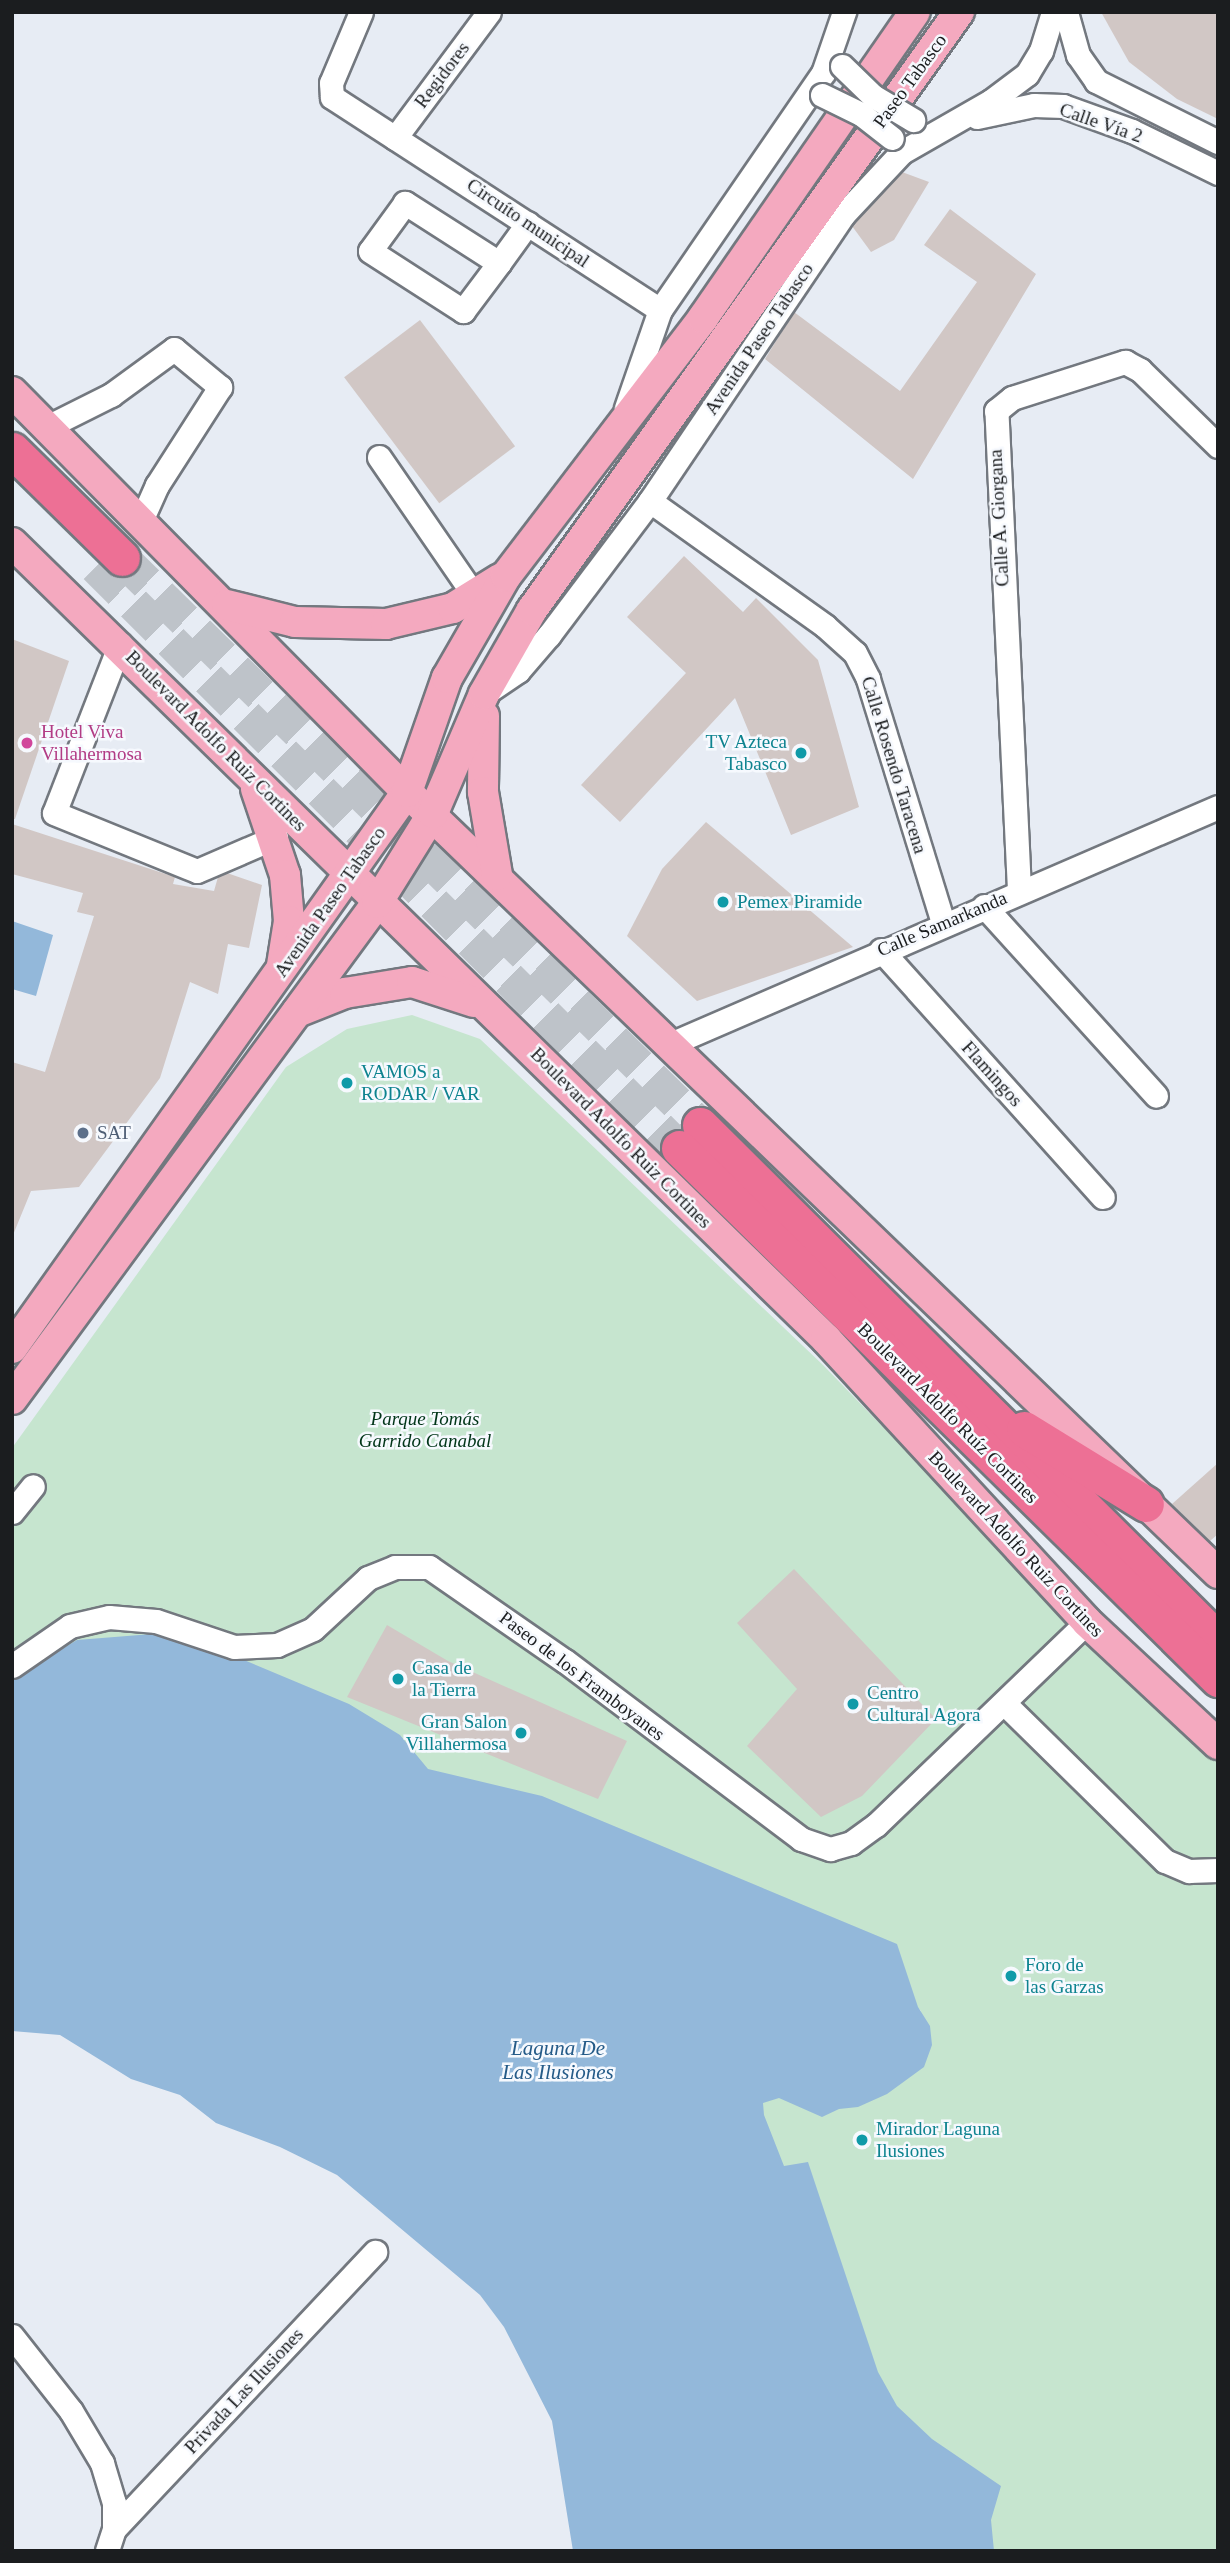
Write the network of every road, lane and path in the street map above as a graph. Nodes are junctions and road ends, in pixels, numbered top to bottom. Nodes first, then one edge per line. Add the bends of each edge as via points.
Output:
1 (361, 12) edge
2 (489, 12) edge
3 (844, 12) edge
4 (915, 12) edge
5 (959, 12) edge
6 (1053, 12) edge
7 (1066, 12) edge
8 (838, 56) junction
9 (816, 94) junction
10 (834, 126) joint
11 (939, 130) junction
12 (395, 138) junction
13 (1218, 142) edge
14 (897, 145) junction
15 (861, 149) joint
16 (1218, 173) edge
17 (528, 223) junction
18 (499, 263) junction
19 (660, 310) junction
20 (12, 391) edge
21 (47, 427) junction
22 (614, 439) junction
23 (1218, 446) edge
24 (12, 450) edge
25 (379, 457) dead end
26 (12, 483) edge
27 (650, 501) junction
28 (141, 521) junction
29 (12, 543) edge
30 (506, 576) junction
31 (473, 594) junction
32 (222, 603) junction
33 (475, 625) junction
34 (120, 644) junction
35 (484, 694) junction
36 (250, 773) junction
37 (407, 792) junction
38 (1216, 811) edge
39 (433, 813) junction
40 (276, 837) junction
41 (497, 875) junction
42 (349, 876) junction
43 (1019, 890) junction
44 (377, 903) junction
45 (984, 906) junction
46 (943, 923) junction
47 (881, 950) junction
48 (280, 974) junction
49 (489, 1008) junction
50 (294, 1014) junction
51 (668, 1045) junction
52 (1156, 1096) dead end
53 (1103, 1197) dead end
54 (12, 1348) edge
55 (974, 1398) junction
56 (12, 1399) edge
57 (33, 1486) dead end
58 (1146, 1504) junction
59 (12, 1512) edge
60 (1215, 1565) edge
61 (1087, 1622) junction
62 (1218, 1640) edge
63 (12, 1666) edge
64 (1218, 1679) edge
65 (1005, 1704) junction
66 (1218, 1744) edge
67 (1218, 1870) edge
68 (375, 2252) dead end
69 (12, 2336) edge
70 (110, 2540) edge

1 - 12 street, Circuíto municipal via 331,83 332,97
2 - 12 street, Regidores
3 - 8 street, Avenida Paseo Tabasco
4 - 10 main road, Paseo Tabasco
5 - 15 main road, Paseo Tabasco
6 - 11 street, Avenida Paseo Tabasco via 1041,51 1027,74
7 - 13 street, Calle Vía 2 via 1078,55 1096,81
8 - 9 street, Avenida Paseo Tabasco
8 - 11 street, bridge via 873,96
9 - 14 street, bridge via 861,114
9 - 19 street, Avenida Paseo Tabasco
10 - 22 main road, Avenida Paseo Tabasco
11 - 14 street, Avenida Paseo Tabasco
11 - 16 street, Calle Vía 2 via 1034,105 1063,107 1132,131
12 - 17 street, Circuíto municipal
14 - 27 street, Avenida Paseo Tabasco via 843,215
15 - 35 main road, Avenida Paseo Tabasco via 532,610
17 - 18 street
17 - 19 street, Circuíto municipal
18 - 18 street via 463,311 370,251 405,203
19 - 22 street, Avenida Paseo Tabasco
20 - 21 main road
21 - 28 main road
21 - 28 street via 111,395 174,348 220,387 157,485
22 - 30 main road, Avenida Paseo Tabasco
23 - 43 street, Calle A. Giorgana via 1143,373 1125,362 1012,398 996,411
24 - 26 highway via 109,562
25 - 31 street
27 - 35 street, Avenida Paseo Tabasco via 541,644 506,682
27 - 46 street, Calle Rosendo Taracena via 825,626 855,653 864,669
28 - 32 main road
29 - 34 main road, Boulevard Adolfo Ruiz Cortines
30 - 31 main road
30 - 33 main road, Avenida Paseo Tabasco
31 - 32 main road via 463,604 427,617 365,625 278,620
31 - 33 street
32 - 37 main road
33 - 37 main road, Avenida Paseo Tabasco via 446,678
34 - 36 main road, Boulevard Adolfo Ruiz Cortines
34 - 40 street via 54,813 197,871
35 - 39 main road, Avenida Paseo Tabasco
35 - 41 main road via 483,792
36 - 40 main road
36 - 42 main road, Boulevard Adolfo Ruiz Cortines
37 - 39 main road
37 - 42 main road, Avenida Paseo Tabasco
38 - 43 street, Calle Samarkanda
39 - 41 main road
39 - 44 main road, Avenida Paseo Tabasco
40 - 48 main road via 289,921
41 - 51 main road
42 - 44 main road, Boulevard Adolfo Ruiz Cortines
42 - 48 main road, Avenida Paseo Tabasco
43 - 45 street, Calle Samarkanda
44 - 49 main road, Boulevard Adolfo Ruiz Cortines
44 - 50 main road, Avenida Paseo Tabasco
45 - 46 street, Calle Samarkanda
45 - 52 street
46 - 47 street, Calle Samarkanda
47 - 51 street, Calle Samarkanda
47 - 53 street, Flamingos
48 - 54 main road, Avenida Paseo Tabasco
49 - 50 main road via 412,982 345,993
49 - 61 main road, Boulevard Adolfo Ruiz Cortines via 825,1339
50 - 56 main road, Avenida Paseo Tabasco
51 - 58 main road
55 - 58 highway
55 - 62 highway, Boulevard Adolfo Ruíz Cortines
55 - 64 highway, Boulevard Adolfo Ruíz Cortines via 690,1137
57 - 59 street
58 - 60 main road
61 - 65 street, Paseo de los Framboyanes
61 - 66 main road, Boulevard Adolfo Ruiz Cortines
63 - 65 street, Paseo de los Framboyanes via 71,1626 109,1617 156,1621 234,1647 276,1645 313,1629 368,1578 395,1567 429,1567 565,1661 801,1839 830,1849 851,1843 876,1825
65 - 67 street via 1165,1861 1189,1871
68 - 70 street, Privada Las Ilusiones
69 - 70 street via 71,2411 102,2462 114,2503

